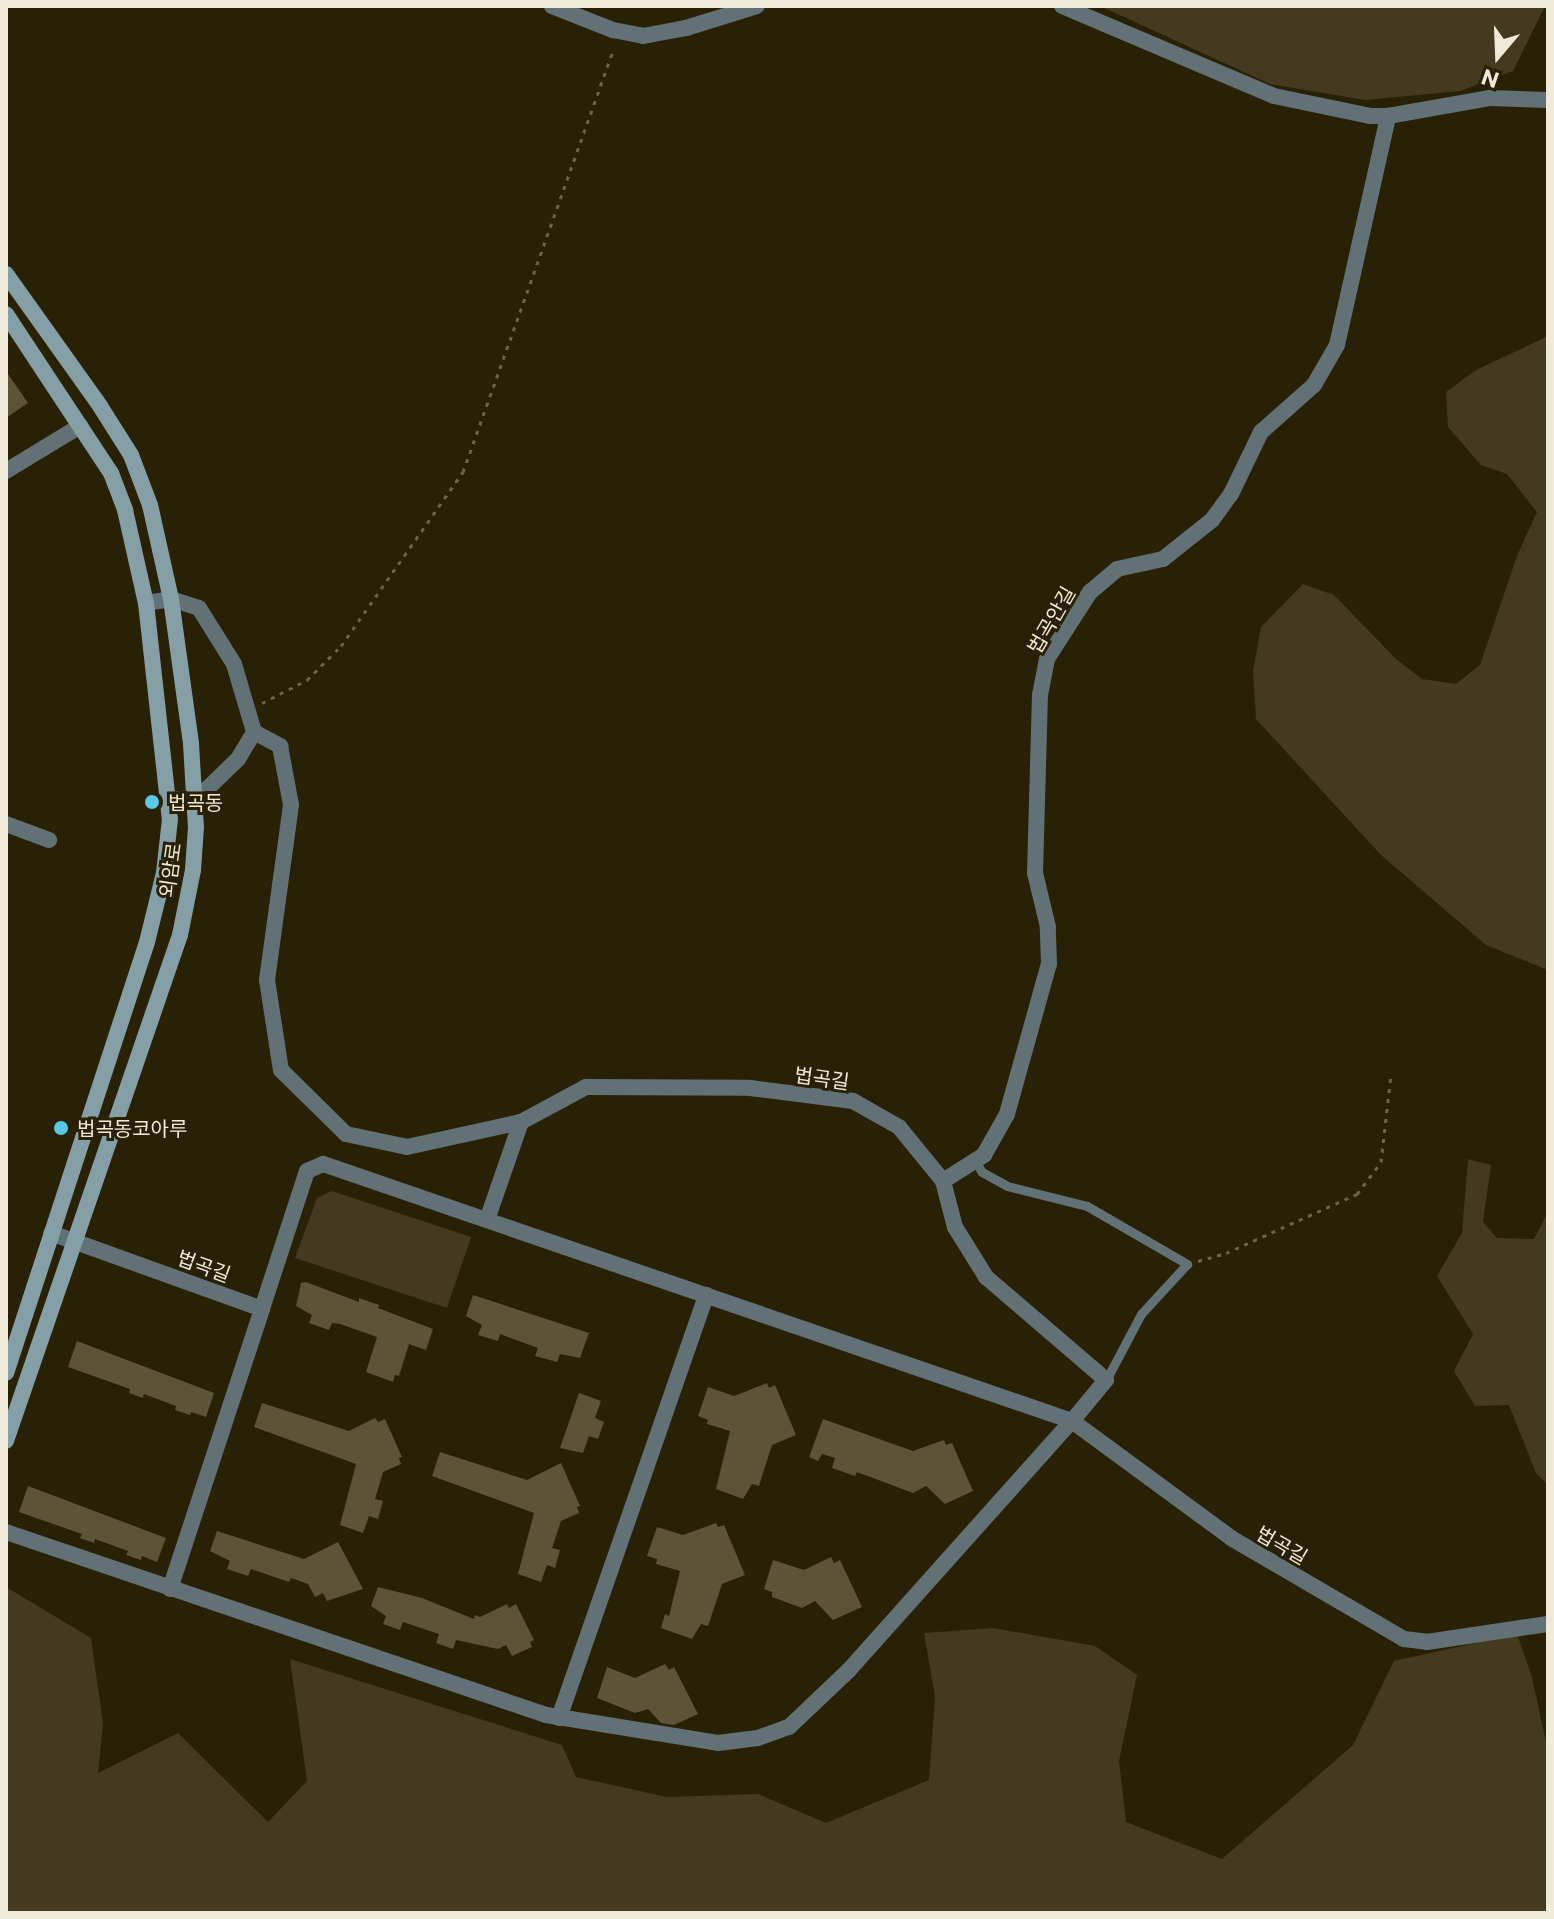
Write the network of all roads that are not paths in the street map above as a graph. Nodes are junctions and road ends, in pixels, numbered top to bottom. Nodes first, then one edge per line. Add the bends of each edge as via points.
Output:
1 (552, 6) edge
2 (757, 6) edge
3 (1062, 6) edge
4 (1548, 100) edge
5 (1388, 116) junction
6 (6, 274) edge
7 (6, 314) edge
8 (80, 426) junction
9 (6, 471) edge
10 (171, 599) junction
11 (146, 603) junction
12 (254, 732) junction
13 (194, 798) junction
14 (169, 800) junction
15 (6, 824) edge
16 (49, 840) dead end
17 (521, 1122) junction
18 (975, 1161) junction
19 (943, 1181) junction
20 (487, 1220) junction
21 (51, 1233) junction
22 (74, 1240) junction
23 (706, 1295) junction
24 (262, 1309) junction
25 (6, 1373) edge
26 (1106, 1380) junction
27 (1072, 1421) junction
28 (6, 1441) edge
29 (6, 1532) edge
30 (170, 1589) junction
31 (1548, 1624) edge
32 (559, 1718) junction

1 - 2 street via 643,36
3 - 5 street via 1274,96
4 - 5 street via 1490,98
5 - 18 street, 법곡안길 via 1337,345 1314,385 1261,432 1212,520 1163,559 1117,569 1099,584 1047,659 1040,695 1035,873 1048,927 1049,964 1007,1114 984,1155
6 - 10 main road, 외암로 via 131,455 150,505
7 - 8 main road, 외암로
8 - 9 street
8 - 11 main road, 외암로 via 111,473 125,510
10 - 11 street
10 - 12 street via 199,608 234,664
10 - 13 main road, 외암로
11 - 14 main road, 외암로
12 - 13 street via 238,759
12 - 17 street, 법곡길 via 280,746 291,805 267,980 281,1070 346,1134 361,1138 407,1147
13 - 14 street
13 - 22 main road, 외암로 via 193,870 180,935
14 - 21 main road, 외암로 via 164,873 147,942
15 - 16 street
17 - 19 street, 법곡길 via 586,1087 750,1088 853,1101 899,1127
17 - 20 street
18 - 19 street, 법곡안길
18 - 26 lane via 982,1172 1007,1186 1087,1206 1187,1264 1141,1314
19 - 26 street, 법곡길 via 955,1227 986,1277
20 - 23 street, 법곡길
20 - 24 street via 323,1164 307,1171
21 - 22 street, 법곡길
21 - 25 main road, 외암로
22 - 24 street, 법곡길
22 - 28 main road, 외암로
23 - 27 street, 법곡길
23 - 32 street
24 - 30 street
26 - 27 street
27 - 31 street, 법곡길 via 1231,1538 1404,1639 1427,1642
27 - 32 street via 849,1670 789,1727 718,1743
29 - 30 street
30 - 32 street

